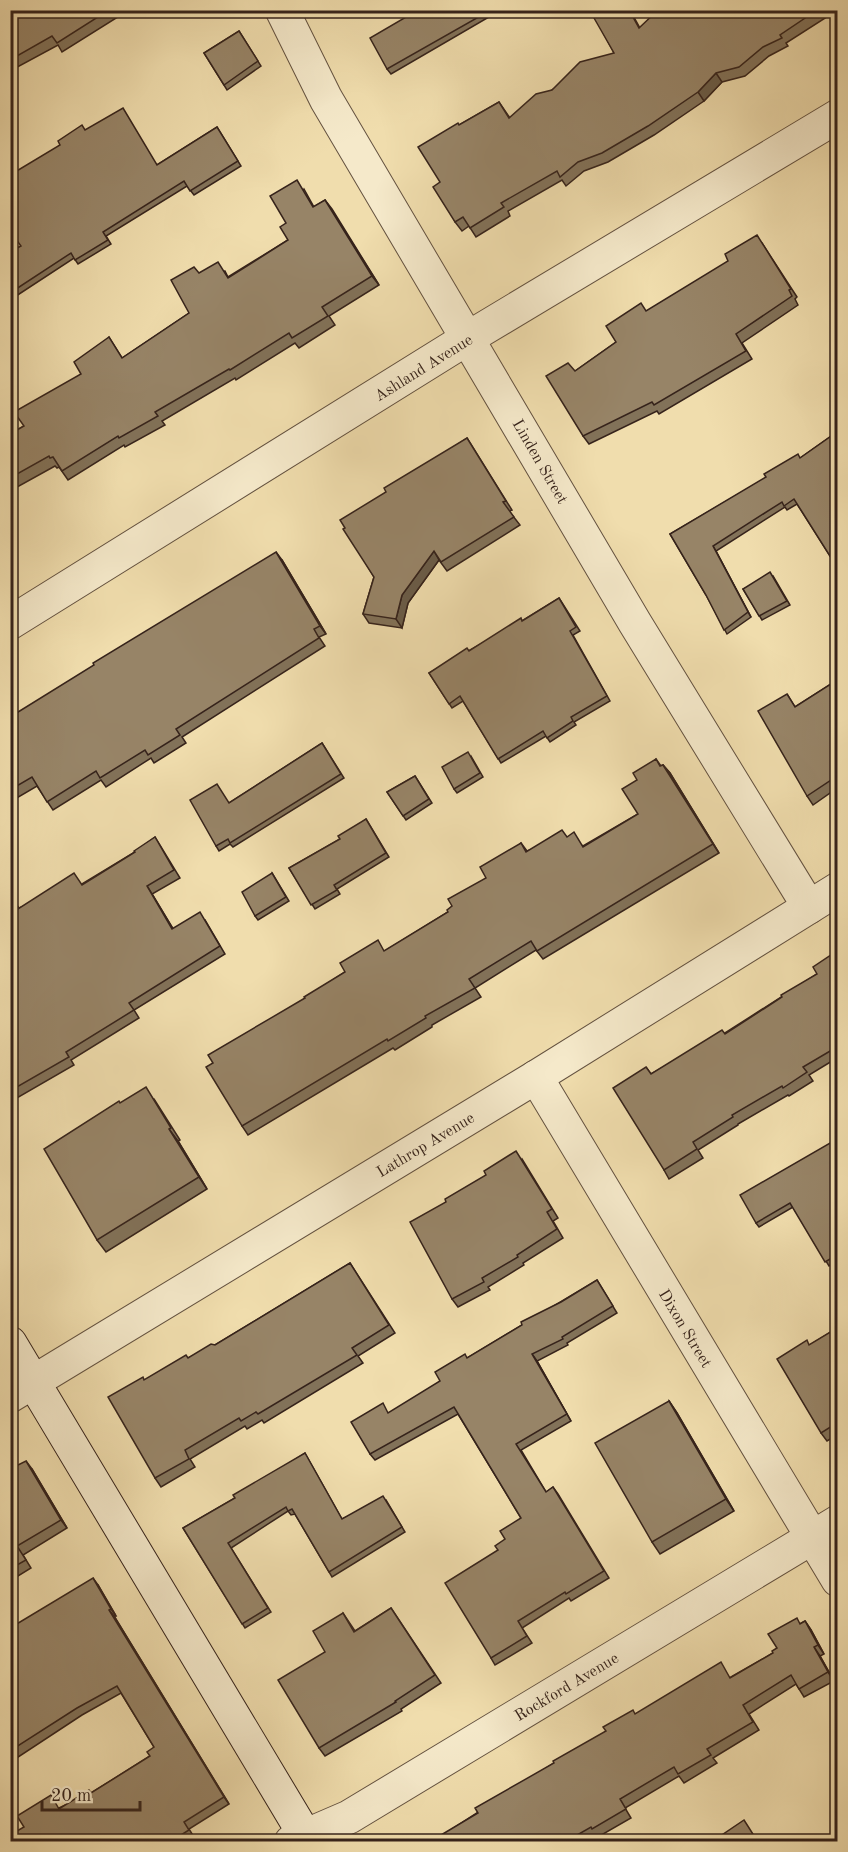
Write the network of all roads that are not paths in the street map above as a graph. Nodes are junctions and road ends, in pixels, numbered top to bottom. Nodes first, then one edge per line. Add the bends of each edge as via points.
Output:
1 (282, 10) edge
2 (837, 116) edge
3 (468, 338) junction
4 (10, 623) edge
5 (837, 889) edge
6 (808, 907) junction
7 (536, 1077) junction
8 (10, 1343) edge
9 (22, 1389) edge
10 (825, 1529) edge
11 (837, 1580) edge
12 (301, 1839) edge

1 - 3 street, Linden Street via 326,99
2 - 3 street, Ashland Avenue
3 - 4 street, Ashland Avenue
3 - 6 street, Linden Street
5 - 6 street, Lathrop Avenue
6 - 7 street, Lathrop Avenue
7 - 9 street, Lathrop Avenue
7 - 10 street, Dixon Street
8 - 9 street
9 - 12 street
10 - 11 street, Dixon Street
10 - 12 street, Rockford Avenue via 349,1817

